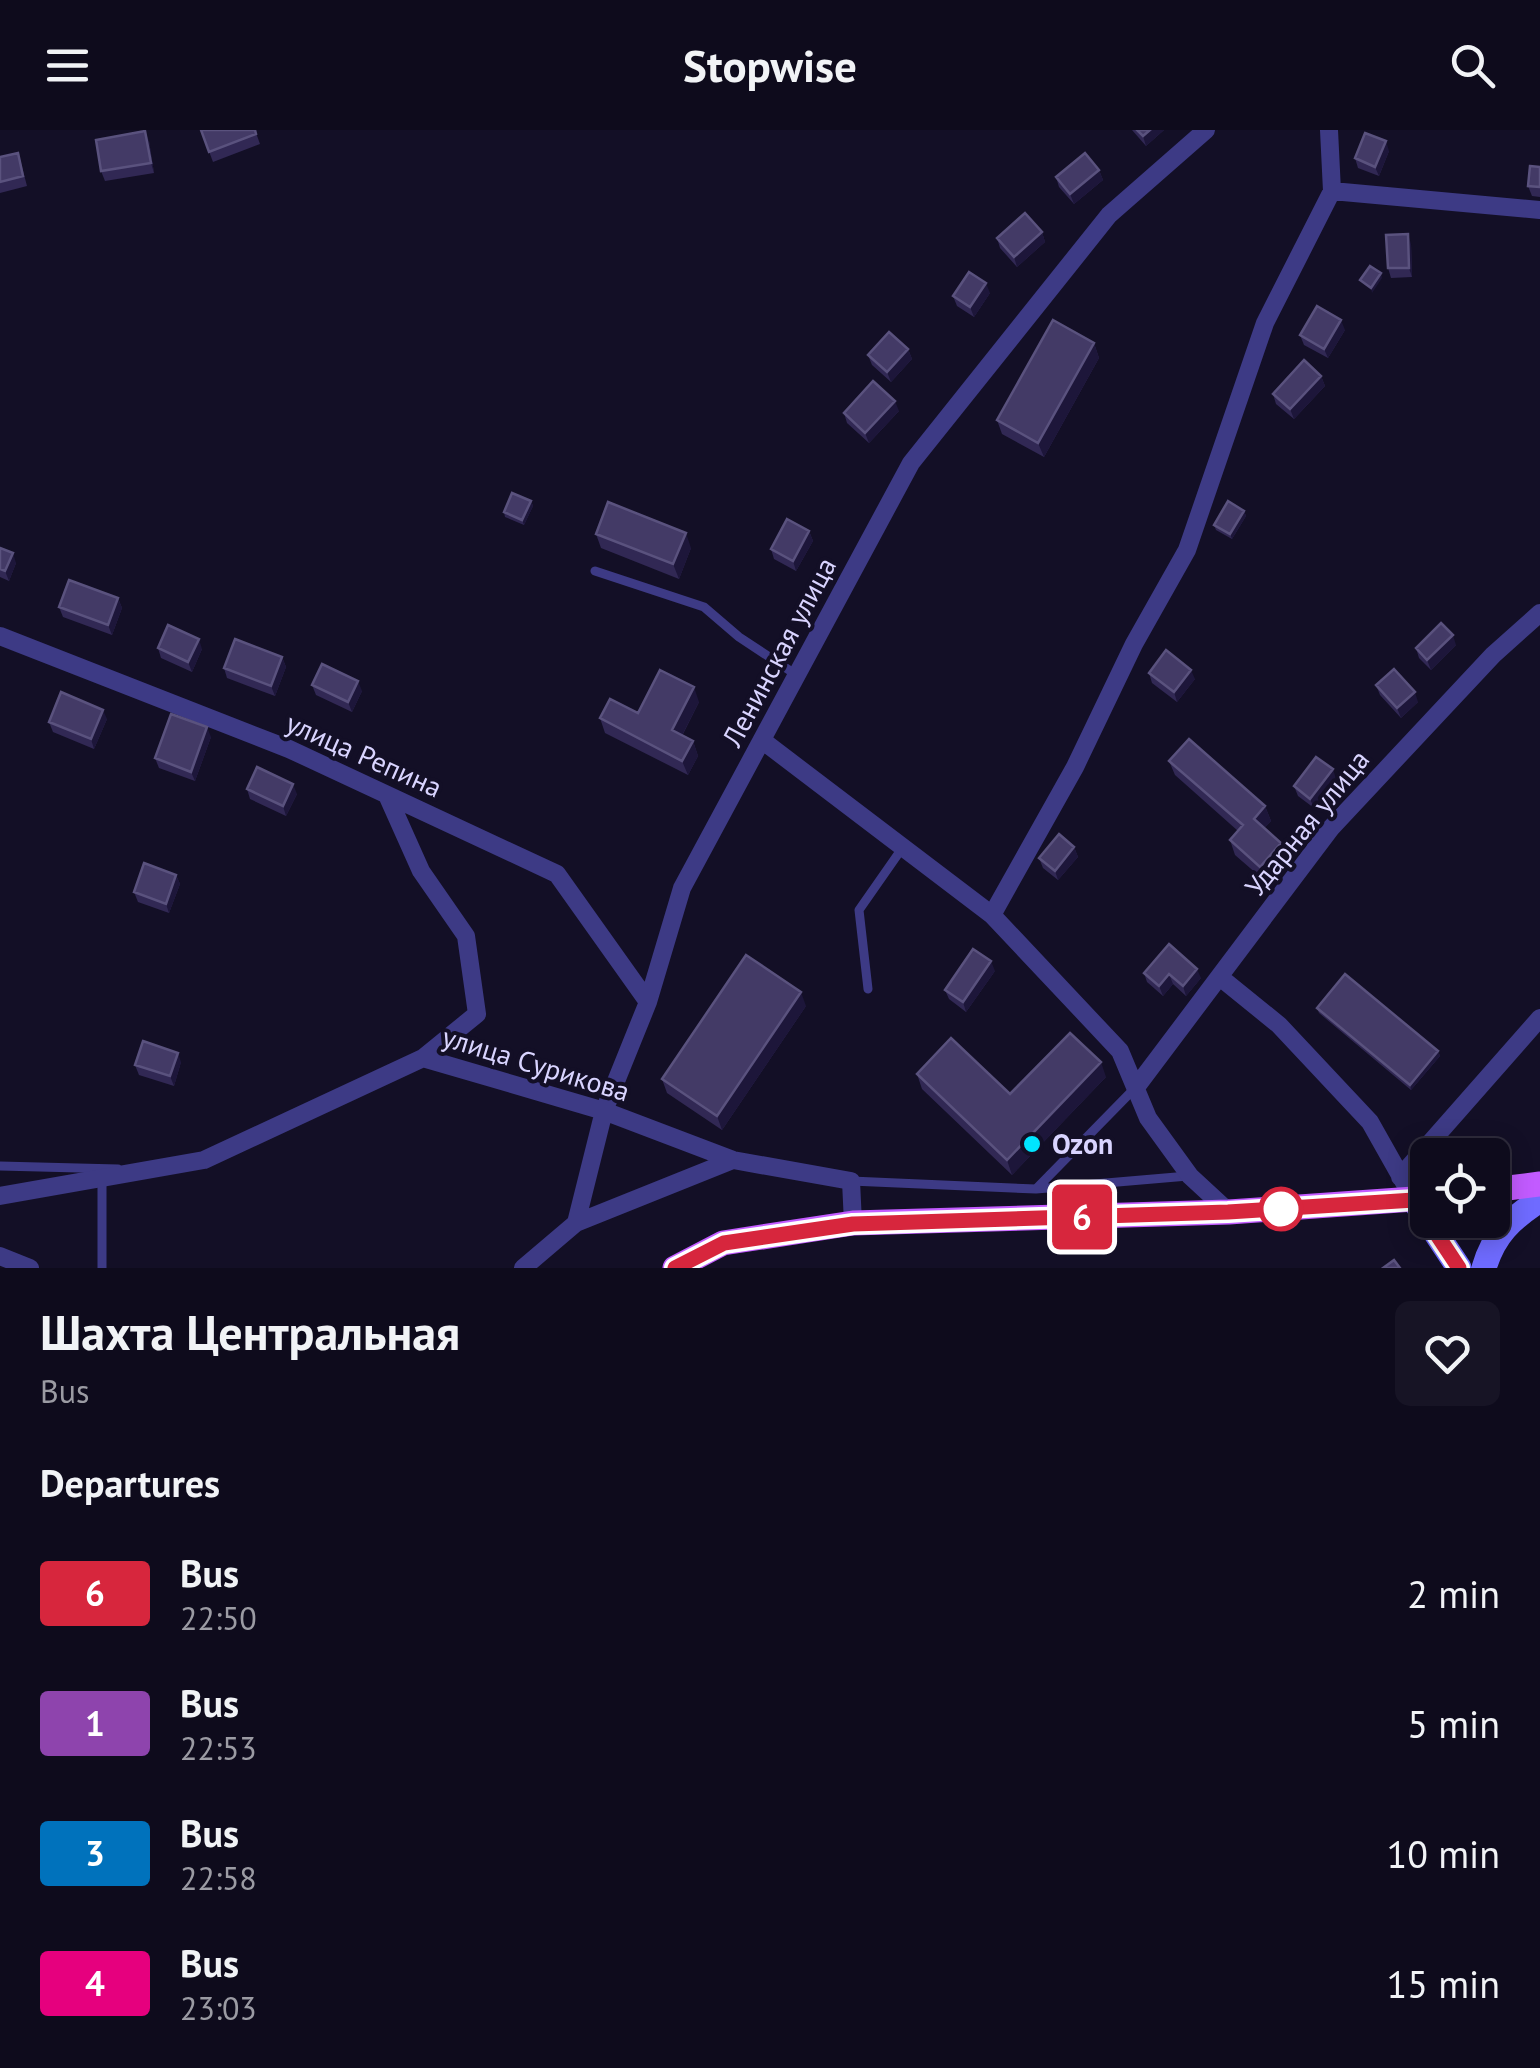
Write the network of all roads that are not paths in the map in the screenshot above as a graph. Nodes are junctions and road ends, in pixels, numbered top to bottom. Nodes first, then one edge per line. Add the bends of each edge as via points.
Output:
1 (1206, 130) edge
2 (1329, 130) edge
3 (1332, 190) junction
4 (1540, 210) edge
5 (595, 572) dead end
6 (1540, 613) edge
7 (0, 636) edge
8 (798, 676) junction
9 (763, 741) junction
10 (387, 795) junction
11 (903, 847) junction
12 (992, 915) junction
13 (1220, 978) junction
14 (868, 989) dead end
15 (648, 1002) junction
16 (1540, 1018) edge
17 (423, 1058) junction
18 (1136, 1086) junction
19 (604, 1110) junction
20 (733, 1160) junction
21 (0, 1166) edge
22 (140, 1171) junction
23 (1190, 1176) junction
24 (1400, 1177) junction
25 (102, 1179) junction
26 (852, 1182) junction
27 (1540, 1184) edge
28 (1410, 1187) edge
29 (1510, 1188) edge
30 (1036, 1189) junction
31 (0, 1196) edge
32 (1410, 1200) edge
33 (1540, 1200) edge
34 (1228, 1212) junction
35 (576, 1223) junction
36 (853, 1224) junction
37 (1442, 1238) edge
38 (0, 1256) edge
39 (30, 1268) edge
40 (102, 1268) edge
41 (523, 1268) edge
42 (674, 1268) edge
43 (1459, 1268) edge
44 (1484, 1268) edge

1 - 8 street, Ленинская улица via 1109,216 911,463
2 - 3 street
3 - 4 street
3 - 12 street via 1265,322 1188,550
5 - 8 lane via 704,606
6 - 13 street, Ударная улица via 1331,828
7 - 10 street, улица Репина
8 - 9 street, Ленинская улица
9 - 11 street
9 - 15 street, Ленинская улица via 682,888
10 - 15 street, улица Репина via 557,874
10 - 17 street via 422,871 466,936 476,1014
11 - 12 street
11 - 14 lane via 858,910
12 - 18 street via 1120,1051
13 - 18 street, Ударная улица
13 - 24 street via 1279,1025 1370,1122
15 - 19 street, Ленинская улица
16 - 24 street
17 - 19 street, улица Сурикова
17 - 22 street, улица Сурикова via 204,1160
18 - 23 street via 1148,1118
18 - 30 lane
19 - 20 street, улица Сурикова
19 - 35 street, Ленинская улица
20 - 26 street, улица Сурикова
20 - 35 street
21 - 22 lane
22 - 25 street, улица Сурикова
23 - 30 lane
23 - 34 street
24 - 28 street
25 - 31 street, улица Сурикова
25 - 40 lane
26 - 30 lane
26 - 36 street
27 - 29 main road
32 - 34 main road
33 - 44 street via 1491,1245
34 - 36 main road
35 - 41 street
36 - 42 main road via 724,1243
37 - 43 street
38 - 39 street

